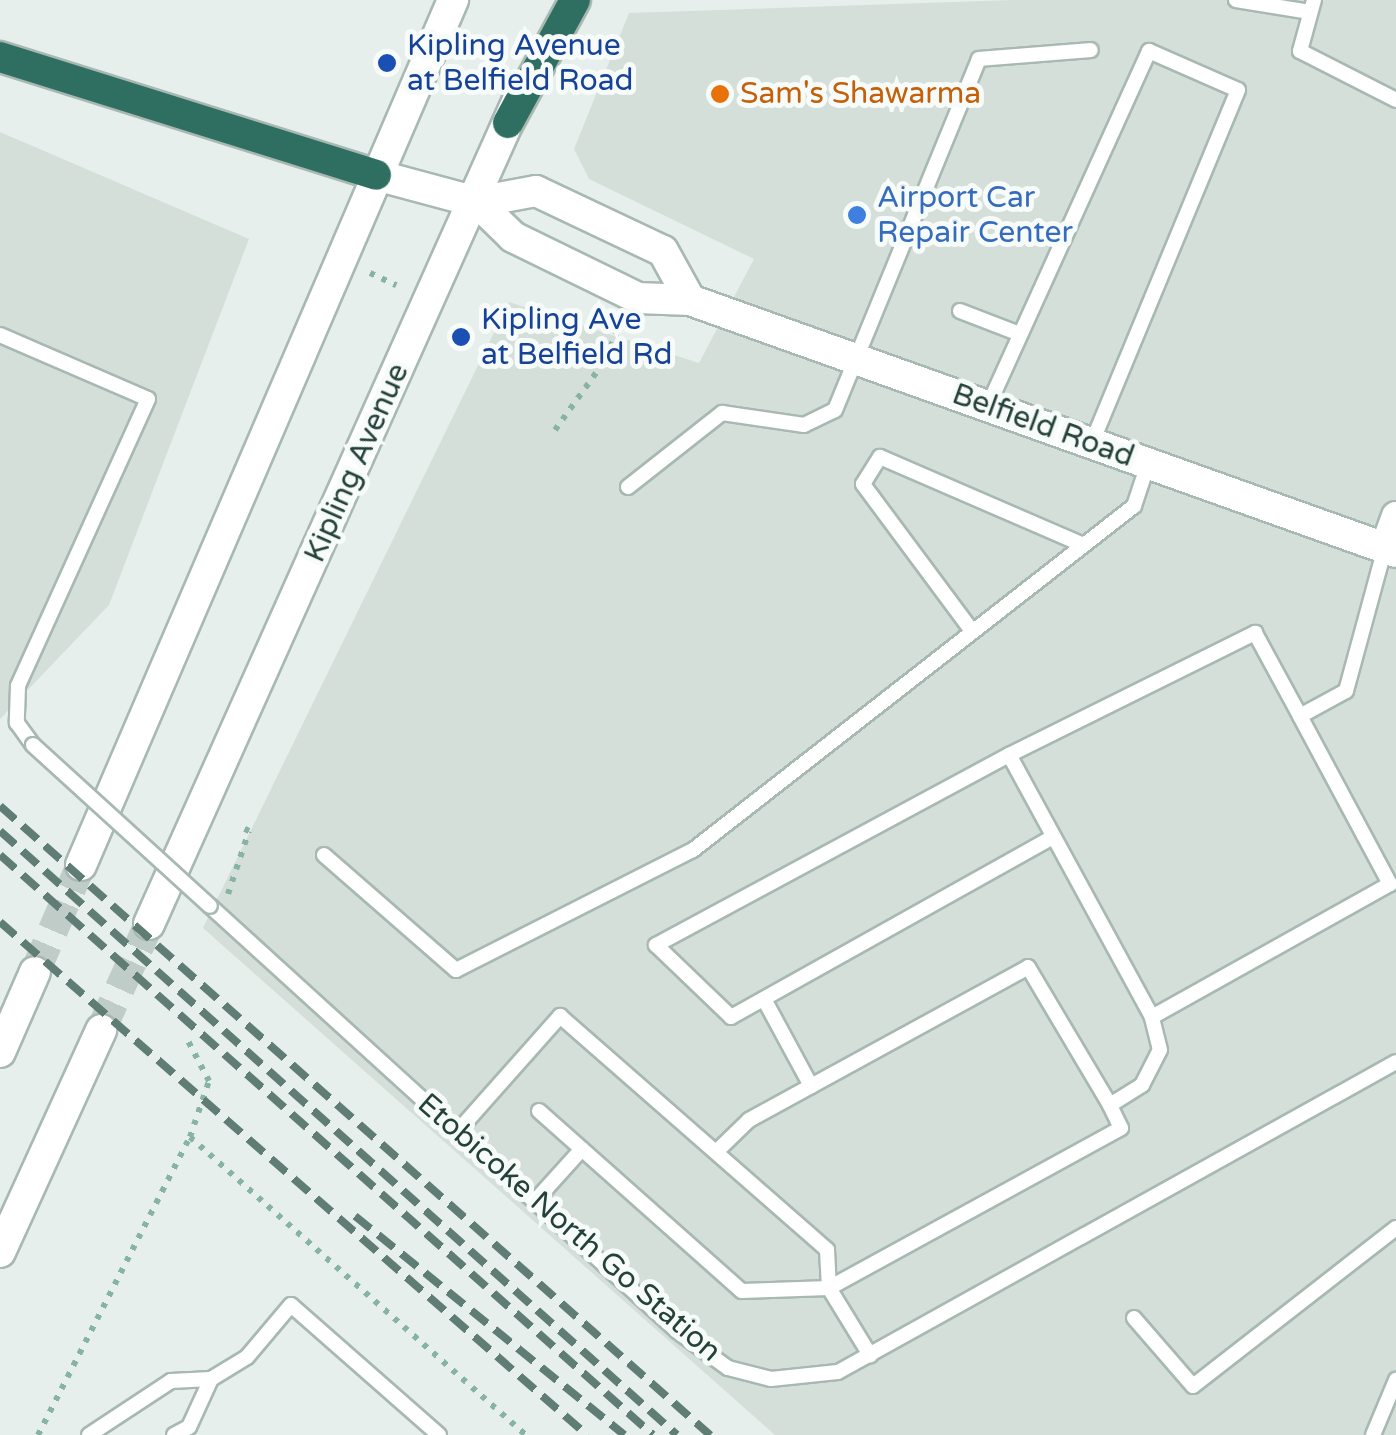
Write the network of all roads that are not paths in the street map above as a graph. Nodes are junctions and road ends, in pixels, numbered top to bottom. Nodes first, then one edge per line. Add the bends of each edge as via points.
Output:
1 (453, 0) edge
2 (560, 0) edge
3 (575, 0) edge
4 (1236, 0) edge
5 (1312, 6) edge
6 (1091, 50) dead end
7 (0, 56) edge
8 (1396, 100) edge
9 (508, 124) junction
10 (376, 176) junction
11 (477, 202) junction
12 (690, 300) junction
13 (960, 311) dead end
14 (1020, 334) junction
15 (0, 335) edge
16 (852, 358) junction
17 (988, 406) junction
18 (1092, 443) junction
19 (1148, 463) junction
20 (628, 487) dead end
21 (1396, 516) edge
22 (1083, 545) junction
23 (1391, 549) edge
24 (972, 632) junction
25 (1300, 716) junction
26 (1009, 755) junction
27 (1053, 837) junction
28 (324, 855) dead end
29 (81, 865) tunnel mouth
30 (148, 924) tunnel mouth
31 (35, 972) tunnel mouth
32 (764, 999) junction
33 (1152, 1018) junction
34 (101, 1030) tunnel mouth
35 (0, 1052) edge
36 (1396, 1062) edge
37 (811, 1086) junction
38 (1110, 1105) junction
39 (539, 1111) dead end
40 (458, 1132) junction
41 (582, 1149) junction
42 (716, 1152) junction
43 (535, 1201) junction
44 (1396, 1228) edge
45 (0, 1252) edge
46 (829, 1288) junction
47 (1134, 1318) dead end
48 (870, 1355) junction
49 (211, 1379) junction
50 (1396, 1383) edge
51 (89, 1435) edge
52 (174, 1435) edge
53 (439, 1435) edge
54 (1373, 1435) edge

1 - 10 main road
2 - 9 main road, Kipling Avenue
3 - 9 highway
4 - 5 lane
5 - 8 lane via 1300,51
6 - 16 lane via 979,59
7 - 10 highway
9 - 11 main road, Kipling Avenue
10 - 11 main road
10 - 29 main road
11 - 12 main road, Belfield Road via 513,237 632,295
11 - 12 main road via 536,191 662,251
11 - 30 main road, Kipling Avenue
12 - 16 main road, Belfield Road
13 - 14 lane
14 - 17 lane
14 - 18 lane via 1150,51 1238,90
15 - 40 lane, Etobicoke North Go Station, bridge via 148,399 18,686 16,723
16 - 17 main road, Belfield Road
16 - 20 lane via 835,410 804,424 722,413
17 - 18 main road, Belfield Road
18 - 19 main road, Belfield Road
19 - 22 lane via 1134,506
19 - 23 main road, Belfield Road
21 - 23 street
22 - 24 lane
22 - 24 lane via 880,457 863,484
23 - 25 lane via 1346,691
24 - 28 lane via 693,850 456,970
25 - 26 lane via 1255,634
25 - 33 lane via 1390,884
26 - 27 lane
26 - 32 lane via 656,945 731,1017
27 - 32 lane
27 - 33 lane
31 - 35 main road
32 - 37 lane
33 - 38 lane via 1160,1050 1142,1085
34 - 45 main road
36 - 48 lane, Etobicoke North Go Station
37 - 38 lane via 1028,967
37 - 42 lane via 748,1120
38 - 46 lane via 1121,1128
39 - 41 lane
40 - 42 lane via 560,1016
40 - 43 lane, Etobicoke North Go Station
41 - 43 lane
41 - 46 lane via 742,1291
42 - 46 lane via 827,1250
43 - 48 lane, Etobicoke North Go Station via 728,1368 787,1378 838,1372
44 - 47 lane via 1193,1386
46 - 48 lane
49 - 51 lane via 171,1381
49 - 52 lane via 189,1427
49 - 53 lane via 247,1357 292,1304
50 - 54 lane

